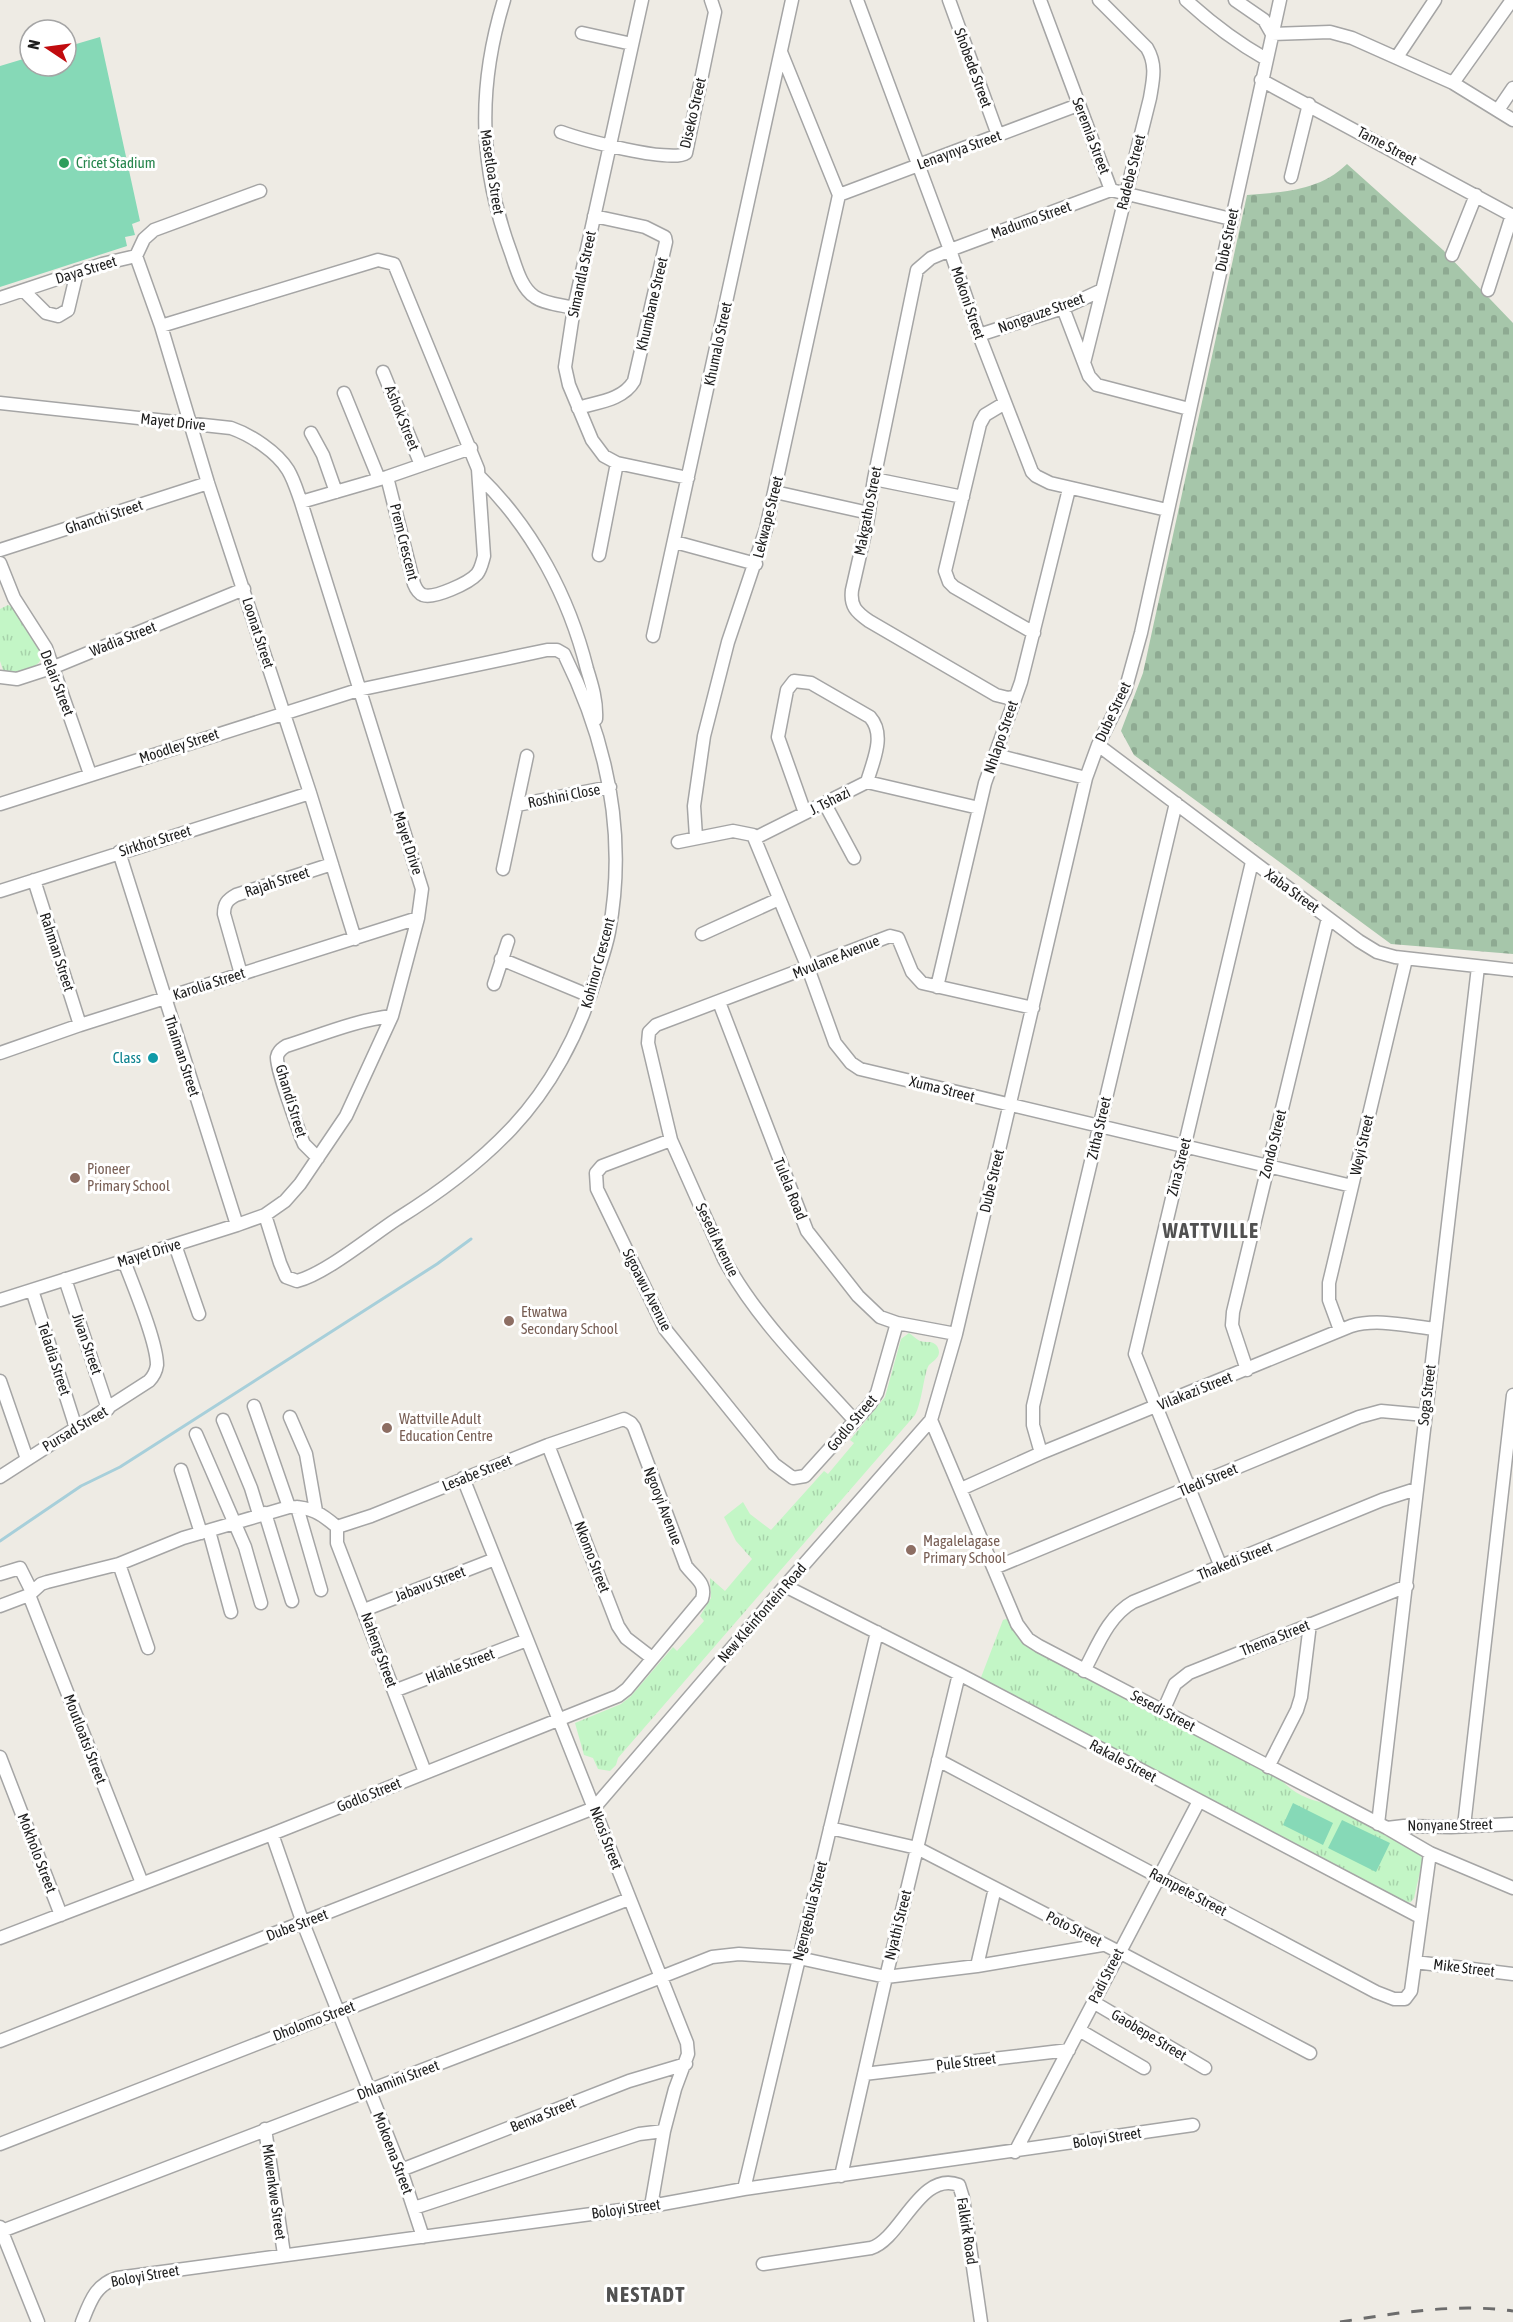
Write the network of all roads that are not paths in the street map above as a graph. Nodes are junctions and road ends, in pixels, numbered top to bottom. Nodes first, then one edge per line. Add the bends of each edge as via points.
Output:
1 (504, 0) edge
2 (642, 0) edge
3 (711, 0) edge
4 (792, 0) edge
5 (857, 0) edge
6 (949, 0) edge
7 (1040, 0) edge
8 (1099, 0) edge
9 (1186, 0) edge
10 (1235, 0) edge
11 (1280, 0) edge
12 (1435, 0) edge
13 (1512, 0) edge
14 (582, 33) dead end
15 (1272, 34) junction
16 (632, 44) junction
17 (781, 52) junction
18 (1397, 57) junction
19 (1266, 59) junction
20 (1261, 80) junction
21 (1453, 83) junction
22 (1513, 88) edge
23 (1308, 104) junction
24 (1078, 105) junction
25 (1498, 110) junction
26 (1513, 120) edge
27 (561, 132) dead end
28 (998, 135) junction
29 (611, 145) junction
30 (918, 165) junction
31 (1291, 177) dead end
32 (1112, 190) junction
33 (260, 191) dead end
34 (1126, 193) junction
35 (839, 195) junction
36 (1476, 195) junction
37 (594, 216) junction
38 (1512, 216) edge
39 (1232, 219) junction
40 (950, 250) junction
41 (1452, 255) dead end
42 (136, 256) junction
43 (77, 272) junction
44 (1102, 290) junction
45 (1488, 290) dead end
46 (24, 291) junction
47 (0, 298) edge
48 (574, 308) junction
49 (1063, 308) junction
50 (161, 326) junction
51 (979, 335) junction
52 (1084, 363) junction
53 (383, 372) dead end
54 (344, 393) dead end
55 (0, 403) edge
56 (1005, 403) junction
57 (578, 408) junction
58 (1189, 409) junction
59 (190, 423) junction
60 (311, 433) dead end
61 (471, 448) junction
62 (617, 463) junction
63 (421, 465) junction
64 (480, 477) junction
65 (383, 478) junction
66 (688, 478) junction
67 (874, 479) junction
68 (208, 483) junction
69 (1069, 489) junction
70 (336, 492) junction
71 (775, 492) junction
72 (963, 497) junction
73 (300, 502) junction
74 (1167, 510) junction
75 (869, 513) junction
76 (675, 542) junction
77 (0, 550) edge
78 (599, 555) dead end
79 (0, 563) edge
80 (756, 564) junction
81 (244, 589) junction
82 (14, 598) junction
83 (0, 602) edge
84 (1034, 633) junction
85 (653, 636) dead end
86 (54, 667) junction
87 (0, 677) edge
88 (358, 690) junction
89 (1014, 697) junction
90 (284, 712) junction
91 (596, 729) junction
92 (1098, 745) junction
93 (996, 755) junction
94 (526, 756) dead end
95 (90, 774) junction
96 (1086, 778) junction
97 (867, 782) junction
98 (610, 787) junction
99 (310, 793) junction
100 (1176, 803) junction
101 (0, 804) edge
102 (825, 804) junction
103 (518, 805) junction
104 (979, 808) junction
105 (805, 813) junction
106 (696, 837) junction
107 (755, 838) junction
108 (678, 842) dead end
109 (119, 852) junction
110 (854, 858) dead end
111 (1252, 862) junction
112 (332, 864) junction
113 (503, 869) dead end
114 (34, 880) junction
115 (0, 891) edge
116 (779, 899) junction
117 (418, 918) junction
118 (1328, 918) junction
119 (702, 934) dead end
120 (355, 939) junction
121 (508, 941) dead end
122 (501, 959) junction
123 (1406, 959) junction
124 (1478, 967) junction
125 (808, 968) junction
126 (1513, 970) edge
127 (241, 974) junction
128 (494, 984) dead end
129 (937, 987) junction
130 (591, 996) junction
131 (164, 999) junction
132 (719, 1002) junction
133 (1033, 1008) junction
134 (392, 1016) junction
135 (80, 1025) junction
136 (0, 1053) edge
137 (652, 1060) joint
138 (1009, 1106) junction
139 (1099, 1127) junction
140 (671, 1140) junction
141 (1184, 1147) junction
142 (318, 1158) junction
143 (1268, 1167) junction
144 (1352, 1186) junction
145 (265, 1215) junction
146 (237, 1225) junction
147 (175, 1245) junction
148 (124, 1261) junction
149 (65, 1279) junction
150 (32, 1290) junction
151 (0, 1300) edge
152 (199, 1314) dead end
153 (897, 1323) junction
154 (1435, 1329) junction
155 (1340, 1330) junction
156 (956, 1334) junction
157 (1246, 1370) junction
158 (0, 1382) edge
159 (1513, 1395) edge
160 (254, 1406) dead end
161 (1156, 1407) junction
162 (108, 1409) junction
163 (1425, 1415) junction
164 (290, 1417) dead end
165 (224, 1420) dead end
166 (617, 1420) joint
167 (931, 1420) junction
168 (855, 1421) junction
169 (76, 1428) junction
170 (196, 1434) dead end
171 (548, 1445) junction
172 (1041, 1453) junction
173 (27, 1459) junction
174 (181, 1470) dead end
175 (0, 1477) edge
176 (463, 1478) junction
177 (801, 1478) joint
178 (1189, 1487) junction
179 (961, 1489) junction
180 (1416, 1489) junction
181 (293, 1507) junction
182 (316, 1511) junction
183 (262, 1514) junction
184 (233, 1523) junction
185 (337, 1527) junction
186 (205, 1532) junction
187 (495, 1559) junction
188 (119, 1563) junction
189 (1221, 1567) junction
190 (994, 1568) junction
191 (0, 1574) edge
192 (785, 1586) junction
193 (1407, 1586) junction
194 (321, 1590) dead end
195 (31, 1593) junction
196 (702, 1599) joint
197 (292, 1601) dead end
198 (261, 1604) dead end
199 (0, 1606) edge
200 (364, 1610) junction
201 (231, 1612) dead end
202 (1310, 1624) junction
203 (877, 1632) junction
204 (527, 1640) junction
205 (148, 1648) dead end
206 (652, 1658) junction
207 (1084, 1671) junction
208 (959, 1674) junction
209 (393, 1691) junction
210 (1163, 1711) junction
211 (558, 1720) junction
212 (0, 1757) edge
213 (938, 1760) junction
214 (1268, 1767) junction
215 (425, 1772) junction
216 (1199, 1801) junction
217 (594, 1808) junction
218 (1513, 1824) edge
219 (1383, 1826) junction
220 (1464, 1826) junction
221 (830, 1828) junction
222 (272, 1834) junction
223 (917, 1848) junction
224 (1430, 1853) junction
225 (1159, 1876) junction
226 (142, 1883) junction
227 (995, 1888) junction
228 (1513, 1888) edge
229 (629, 1899) junction
230 (61, 1915) junction
231 (1420, 1917) junction
232 (303, 1923) junction
233 (0, 1938) edge
234 (1102, 1944) junction
235 (1119, 1952) junction
236 (799, 1958) junction
237 (1415, 1962) junction
238 (977, 1966) junction
239 (1513, 1974) edge
240 (886, 1977) junction
241 (661, 1978) junction
242 (1093, 2002) junction
243 (337, 2012) junction
244 (1079, 2030) junction
245 (0, 2041) edge
246 (1069, 2050) junction
247 (1310, 2054) dead end
248 (686, 2064) junction
249 (1144, 2068) dead end
250 (1205, 2068) dead end
251 (864, 2074) junction
252 (368, 2091) junction
253 (1193, 2125) dead end
254 (265, 2129) junction
255 (664, 2131) junction
256 (0, 2144) edge
257 (1015, 2152) junction
258 (401, 2170) junction
259 (841, 2176) junction
260 (744, 2189) junction
261 (651, 2206) junction
262 (414, 2208) junction
263 (1, 2229) edge
264 (423, 2237) junction
265 (284, 2254) junction
266 (763, 2264) dead end
267 (38, 2322) edge
268 (82, 2322) edge
269 (981, 2322) edge

1 - 48 street, Masetloa Street via 494,31 485,90 485,137 495,202 517,270 529,292 541,300
2 - 16 street, Simandla Street
3 - 29 street, Diseko Street via 715,12 686,153 671,157
4 - 17 street, Khumalo Street
5 - 30 street, Mokoni Street
6 - 28 street, Shobede Street
7 - 24 street, Seremia Street
8 - 34 street, Radebe Street via 1147,48 1154,68
9 - 19 street via 1218,28
10 - 15 street via 1264,20
11 - 15 street, Dube Street
12 - 18 street
13 - 21 street
14 - 16 street
15 - 18 street via 1338,33
15 - 19 street, Dube Street
16 - 29 street, Simandla Street
17 - 35 street
17 - 66 street, Khumalo Street
18 - 21 street
19 - 20 street, Dube Street
20 - 23 street, Tame Street
20 - 39 street, Dube Street
21 - 25 street
22 - 25 street
23 - 31 street
23 - 36 street, Tame Street
24 - 28 street, Lenaynya Street
24 - 32 street, Seremia Street
25 - 26 street
27 - 29 street
28 - 30 street, Lenaynya Street
29 - 37 street, Simandla Street
30 - 35 street, Lenaynya Street
30 - 40 street, Mokoni Street
32 - 34 street, Seremia Street
32 - 40 street, Madumo Street
33 - 42 street via 154,230 144,239
34 - 39 street, Seremia Street
34 - 44 street, Radebe Street
35 - 71 street, Lekwape Street
36 - 38 street, Tame Street
36 - 41 street
37 - 48 street, Simandla Street
37 - 57 street, Khumbane Street via 651,229 665,237 666,242 634,381 619,396
38 - 45 street, Tame Street
39 - 58 street, Dube Street
40 - 51 street, Mokoni Street
40 - 67 street, Makgatho Street via 931,258 917,270
42 - 43 street, Daya Street
42 - 50 street, Daya Street
43 - 46 street, Daya Street
43 - 46 street via 64,314 46,314
44 - 49 street, Nongauze Street
44 - 52 street, Radebe Street
46 - 47 street, Daya Street
48 - 57 street, Simandla Street via 565,367
49 - 51 street, Nongauze Street
49 - 52 street
50 - 59 street, Loonat Street
50 - 61 street, Prem Crescent via 369,262 389,261 397,267
51 - 56 street, Mokoni Street
52 - 58 street via 1097,385
53 - 63 street, Ashok Street
54 - 65 street
55 - 59 street, Mayet Drive
56 - 69 street, Mokoni Street via 1032,472 1041,480
56 - 72 street via 985,415 980,424
57 - 62 street, Simandla Street via 599,450
58 - 74 street, Dube Street
59 - 68 street, Loonat Street
59 - 73 street, Mayet Drive via 231,428 253,438 287,469
60 - 70 street
61 - 63 street, Ashok Street
61 - 64 street, Prem Crescent
62 - 66 street, Simandla Street
62 - 78 street
63 - 65 street, Ashok Street
64 - 65 street, Prem Crescent via 484,556 481,567 470,580 428,596 418,592 414,584
64 - 91 street via 524,526 573,621 597,706
65 - 70 street, Ashok Street
66 - 76 street, Khumalo Street
67 - 72 street
67 - 75 street, Makgatho Street
68 - 77 street, Ghanchi Street
68 - 81 street, Loonat Street
69 - 74 street, Mokoni Street
69 - 84 street, Nhlapo Street
70 - 73 street, Ashok Street
71 - 75 street
71 - 80 street, Lekwape Street
72 - 84 street via 946,561 946,577 954,587
73 - 88 street, Mayet Drive
74 - 92 street, Dube Street via 1129,677 1120,704
75 - 89 street, Makgatho Street via 852,590 854,609 996,695
76 - 80 street
76 - 85 street, Khumalo Street
79 - 82 street, Delair Street
80 - 106 street, Lekwape Street via 728,642 704,736 694,806
81 - 86 street, Wadia Street
81 - 90 street, Loonat Street
82 - 83 street
82 - 86 street, Delair Street
84 - 89 street, Nhlapo Street
86 - 87 street, Wadia Street via 17,679
86 - 95 street, Delair Street
88 - 90 street, Moodley Street
88 - 91 street, Kohinor Crescent via 557,650 564,654
88 - 117 street, Mayet Drive via 421,882
89 - 93 street, Nhlapo Street
90 - 95 street, Moodley Street
90 - 99 street, Loonat Street
91 - 98 street, Kohinor Crescent
92 - 96 street, Dube Street
92 - 100 street, Xaba Street
93 - 96 street
93 - 104 street, Nhlapo Street
94 - 103 street, Roshini Close
95 - 101 street, Moodley Street
96 - 133 street, Dube Street
97 - 102 street, J. Tshazi
97 - 104 street, J. Tshazi
97 - 105 street via 878,742 876,723 811,683 794,681 787,690 778,737
98 - 103 street, Roshini Close
98 - 130 street, Kohinor Crescent via 616,849 613,903 609,933
99 - 109 street, Sirkhot Street
99 - 112 street, Loonat Street
100 - 111 street, Xaba Street
100 - 139 street, Zitha Street
102 - 105 street, J. Tshazi
102 - 110 street
103 - 113 street, Roshini Close
104 - 129 street, Nhlapo Street
105 - 107 street, J. Tshazi
106 - 107 street via 733,831
106 - 108 street
107 - 116 street, Xuma Street
109 - 114 street, Sirkhot Street
109 - 131 street, Thaiman Street
111 - 118 street, Xaba Street
111 - 141 street, Zina Street
112 - 120 street, Loonat Street
112 - 127 street, Rajah Street via 228,900 224,914
114 - 115 street, Sirkhot Street
114 - 135 street, Rahman Street
116 - 119 street
116 - 125 street, Xuma Street
117 - 120 street, Karolia Street
117 - 134 street, Mayet Drive
118 - 123 street, Xaba Street via 1377,952
118 - 143 street, Zondo Street
120 - 127 street, Karolia Street
121 - 122 street
122 - 128 street
122 - 130 street
123 - 124 street, Xaba Street
123 - 144 street, Weyi Street
124 - 126 street, Xaba Street
124 - 154 street, Soga Street
125 - 129 street, Mvulane Avenue via 894,936 917,980
125 - 132 street, Mvulane Avenue
125 - 138 street, Xuma Street via 835,1043 851,1063 860,1069
127 - 131 street, Karolia Street
129 - 133 street, Mvulane Avenue
130 - 145 street, Kohinor Crescent via 571,1043 532,1105 476,1164 429,1199 324,1268 297,1281 283,1272
131 - 135 street, Karolia Street
131 - 146 street, Thaiman Street
132 - 137 street, Mvulane Avenue via 656,1025 648,1037
132 - 153 street, Tulela Road via 807,1231 872,1311
133 - 138 street, Dube Street
134 - 142 street, Mayet Drive via 346,1116
134 - 142 street, Ghandi Street via 352,1024 278,1052 277,1061 301,1137
135 - 136 street, Karolia Street
137 - 140 street, Sesedi Avenue
138 - 139 street, Xuma Street
138 - 156 street, Dube Street
139 - 141 street, Xuma Street
139 - 172 street, Zitha Street via 1033,1406 1033,1425
140 - 168 street, Sesedi Avenue via 734,1278 786,1345
140 - 177 street, Sigoawu Avenue via 602,1166 596,1173 597,1189 665,1329 774,1464 789,1476
141 - 143 street, Xuma Street
141 - 161 street, Zina Street via 1136,1349 1136,1359
142 - 145 street, Mayet Drive via 291,1195
143 - 144 street, Xuma Street
143 - 157 street, Zondo Street via 1232,1319
144 - 155 street, Weyi Street via 1328,1293
145 - 146 street, Mayet Drive
146 - 147 street, Mayet Drive
147 - 148 street, Mayet Drive
147 - 152 street
148 - 149 street, Mayet Drive
148 - 162 street, Pursad Street via 156,1358 154,1376 149,1382
149 - 150 street, Mayet Drive
149 - 162 street, Jivan Street
150 - 151 street, Mayet Drive
150 - 169 street, Teladia Street
153 - 156 street, Tulela Road
153 - 168 street, Godlo Street via 877,1394
154 - 155 street, Vilakazi Street via 1367,1323
154 - 163 street, Soga Street
155 - 157 street, Vilakazi Street
156 - 167 street, Dube Street
157 - 161 street, Vilakazi Street
158 - 173 street
159 - 220 street
160 - 181 street
161 - 172 street, Vilakazi Street
161 - 178 street, Zina Street
162 - 169 street, Pursad Street
163 - 178 street, Tledi Street via 1381,1411 1359,1417
163 - 180 street, Soga Street
164 - 182 street via 306,1454
165 - 183 street
166 - 171 street, Lesabe Street
166 - 196 street, Ngooyi Avenue via 628,1420 634,1427 686,1566 703,1584
167 - 179 street, Sesedi Street
167 - 192 street, New Kleinfontein Road
168 - 177 street, Godlo Street
169 - 173 street, Pursad Street
170 - 184 street
171 - 176 street, Lesabe Street
171 - 206 street, Nkomo Street via 622,1634
172 - 179 street, Vilakazi Street
173 - 175 street, Pursad Street
174 - 186 street
176 - 185 street, Lesabe Street
176 - 187 street, Nkosi Street
178 - 189 street, Zina Street
178 - 190 street, Tledi Street
179 - 190 street, Sesedi Street
180 - 189 street, Thakedi Street
180 - 193 street, Soga Street
181 - 182 street
181 - 183 street
181 - 194 street
182 - 185 street
183 - 184 street
183 - 197 street
184 - 186 street
184 - 198 street via 245,1547
185 - 200 street, Naheng Street via 338,1543
186 - 188 street
186 - 201 street
187 - 200 street, Jabavu Street
187 - 204 street, Nkosi Street
188 - 195 street via 47,1582
188 - 205 street
189 - 207 street, Thakedi Street via 1124,1607 1112,1620
190 - 207 street, Sesedi Street via 1017,1624 1028,1639
191 - 195 street via 20,1568
192 - 203 street, Rakale Street
192 - 217 street, New Kleinfontein Road
193 - 202 street, Thema Street
193 - 219 street, Soga Street
195 - 199 street
195 - 226 street, Moutloatsi Street
196 - 206 street, Godlo Street
200 - 209 street, Naheng Street
202 - 210 street, Thema Street via 1189,1672 1175,1684
202 - 214 street via 1299,1704
203 - 208 street, Rakale Street
203 - 221 street, Ngengebula Street
204 - 209 street, Hlahle Street
204 - 211 street, Nkosi Street
206 - 211 street, Godlo Street via 618,1696
207 - 210 street, Sesedi Street
208 - 213 street, Nyathi Street
208 - 216 street, Rakale Street
209 - 215 street, Naheng Street
210 - 214 street, Sesedi Street
211 - 215 street, Godlo Street
211 - 217 street, Nkosi Street
212 - 230 street, Mokholo Street
213 - 223 street, Nyathi Street
213 - 225 street, Rampete Street
214 - 219 street, Sesedi Street
215 - 222 street, Godlo Street
216 - 225 street, Padi Street
216 - 231 street, Rakale Street
217 - 229 street, Nkosi Street
217 - 232 street, Dube Street
218 - 220 street, Nonyane Street
219 - 220 street, Nonyane Street
219 - 224 street, Sesedi Street
221 - 223 street, Poto Street
221 - 236 street, Ngengebula Street
222 - 226 street, Godlo Street
222 - 232 street, Mokoena Street
223 - 227 street, Poto Street
223 - 240 street, Nyathi Street
224 - 228 street, Sesedi Street
224 - 231 street
225 - 235 street, Padi Street
225 - 237 street, Rampete Street via 1394,1999 1408,1997
226 - 230 street, Godlo Street
227 - 234 street, Poto Street
227 - 238 street
229 - 241 street, Nkosi Street
229 - 243 street, Dholomo Street
230 - 233 street, Godlo Street
231 - 237 street
232 - 243 street, Mokoena Street
232 - 245 street, Dube Street
234 - 235 street, Poto Street
234 - 238 street, Padi Street
235 - 242 street, Padi Street
235 - 247 street, Poto Street
236 - 240 street, Padi Street
236 - 241 street, Dhlamini Street via 725,1954
236 - 260 street, Ngengebula Street
237 - 239 street, Mike Street
238 - 240 street, Padi Street
240 - 251 street, Nyathi Street
241 - 248 street, Nkosi Street via 687,2043
241 - 252 street, Dhlamini Street
242 - 244 street, Padi Street
242 - 250 street, Gaobepe Street
243 - 252 street, Mokoena Street
243 - 256 street, Dholomo Street
244 - 246 street, Padi Street
244 - 249 street
246 - 251 street, Pule Street
246 - 257 street, Padi Street
248 - 255 street, Nkosi Street
248 - 258 street, Benxa Street via 629,2081
251 - 259 street, Nyathi Street
252 - 254 street, Dhlamini Street
252 - 258 street, Mokoena Street
253 - 257 street, Boloyi Street
254 - 263 street, Dhlamini Street
254 - 265 street, Mkwenkwe Street
255 - 261 street, Nkosi Street
255 - 262 street via 639,2134
257 - 259 street, Boloyi Street
258 - 262 street, Mokoena Street
259 - 260 street, Boloyi Street
260 - 261 street, Boloyi Street
261 - 264 street, Boloyi Street
262 - 264 street, Mokoena Street
263 - 267 street
264 - 265 street, Boloyi Street
265 - 268 street, Boloyi Street via 106,2281 96,2291
266 - 269 street, Falkirk Road via 881,2245 910,2207 934,2187 952,2183 959,2185 963,2198

